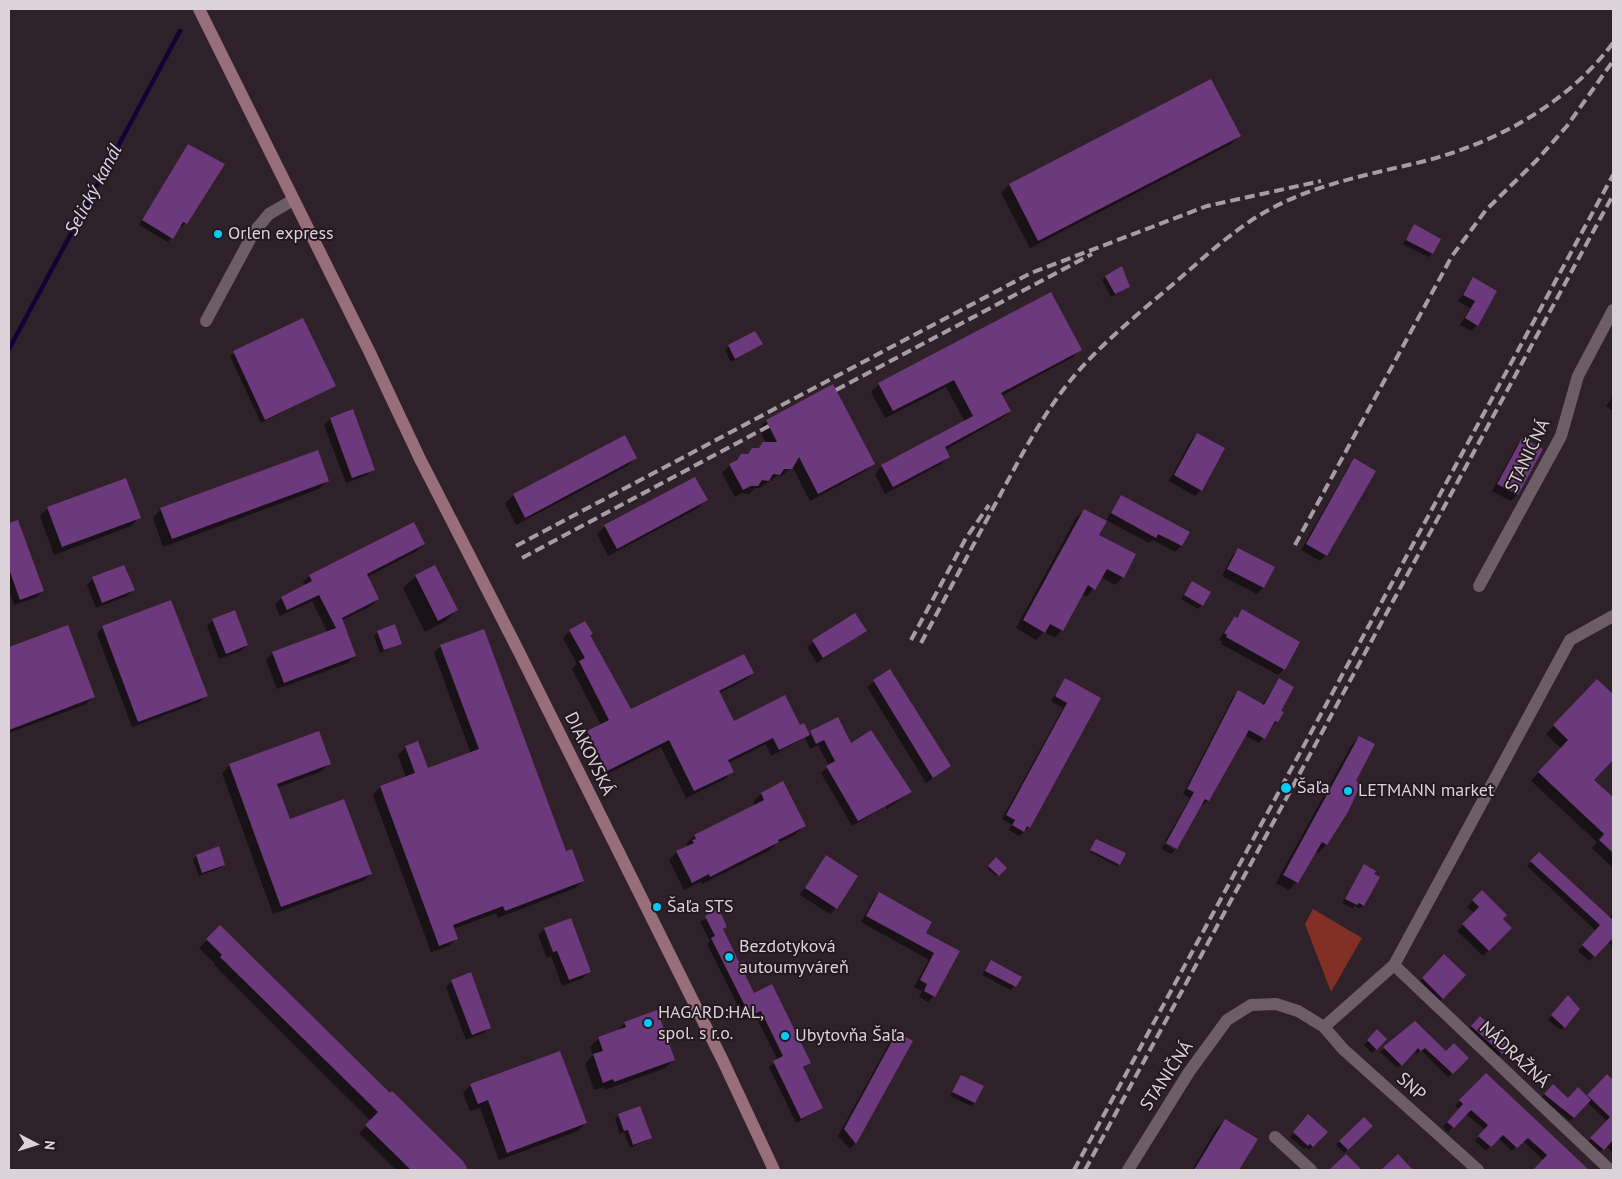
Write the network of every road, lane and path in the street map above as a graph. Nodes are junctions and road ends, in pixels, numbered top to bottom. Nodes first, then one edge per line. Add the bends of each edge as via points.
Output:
1 (199, 9) edge
2 (293, 200) junction
3 (1613, 310) edge
4 (206, 321) dead end
5 (1479, 586) dead end
6 (1613, 616) edge
7 (1394, 965) junction
8 (1244, 1009) joint
9 (1324, 1027) junction
10 (1275, 1137) dead end
11 (774, 1170) edge
12 (1128, 1170) edge
13 (1311, 1170) edge
14 (1478, 1170) edge
15 (1610, 1170) edge

1 - 2 street, DIAKOVSKÁ
2 - 4 street via 269,214 254,232
2 - 11 street, DIAKOVSKÁ
3 - 5 street, STANIČNÁ via 1578,376 1561,436
6 - 7 street via 1570,640
7 - 9 street
7 - 15 street, NÁDRAŽNÁ
8 - 9 street, SNP via 1251,1004 1276,1004 1298,1011
8 - 12 street, STANIČNÁ via 1227,1020 1189,1072
9 - 14 street, SNP via 1343,1049
10 - 13 street

